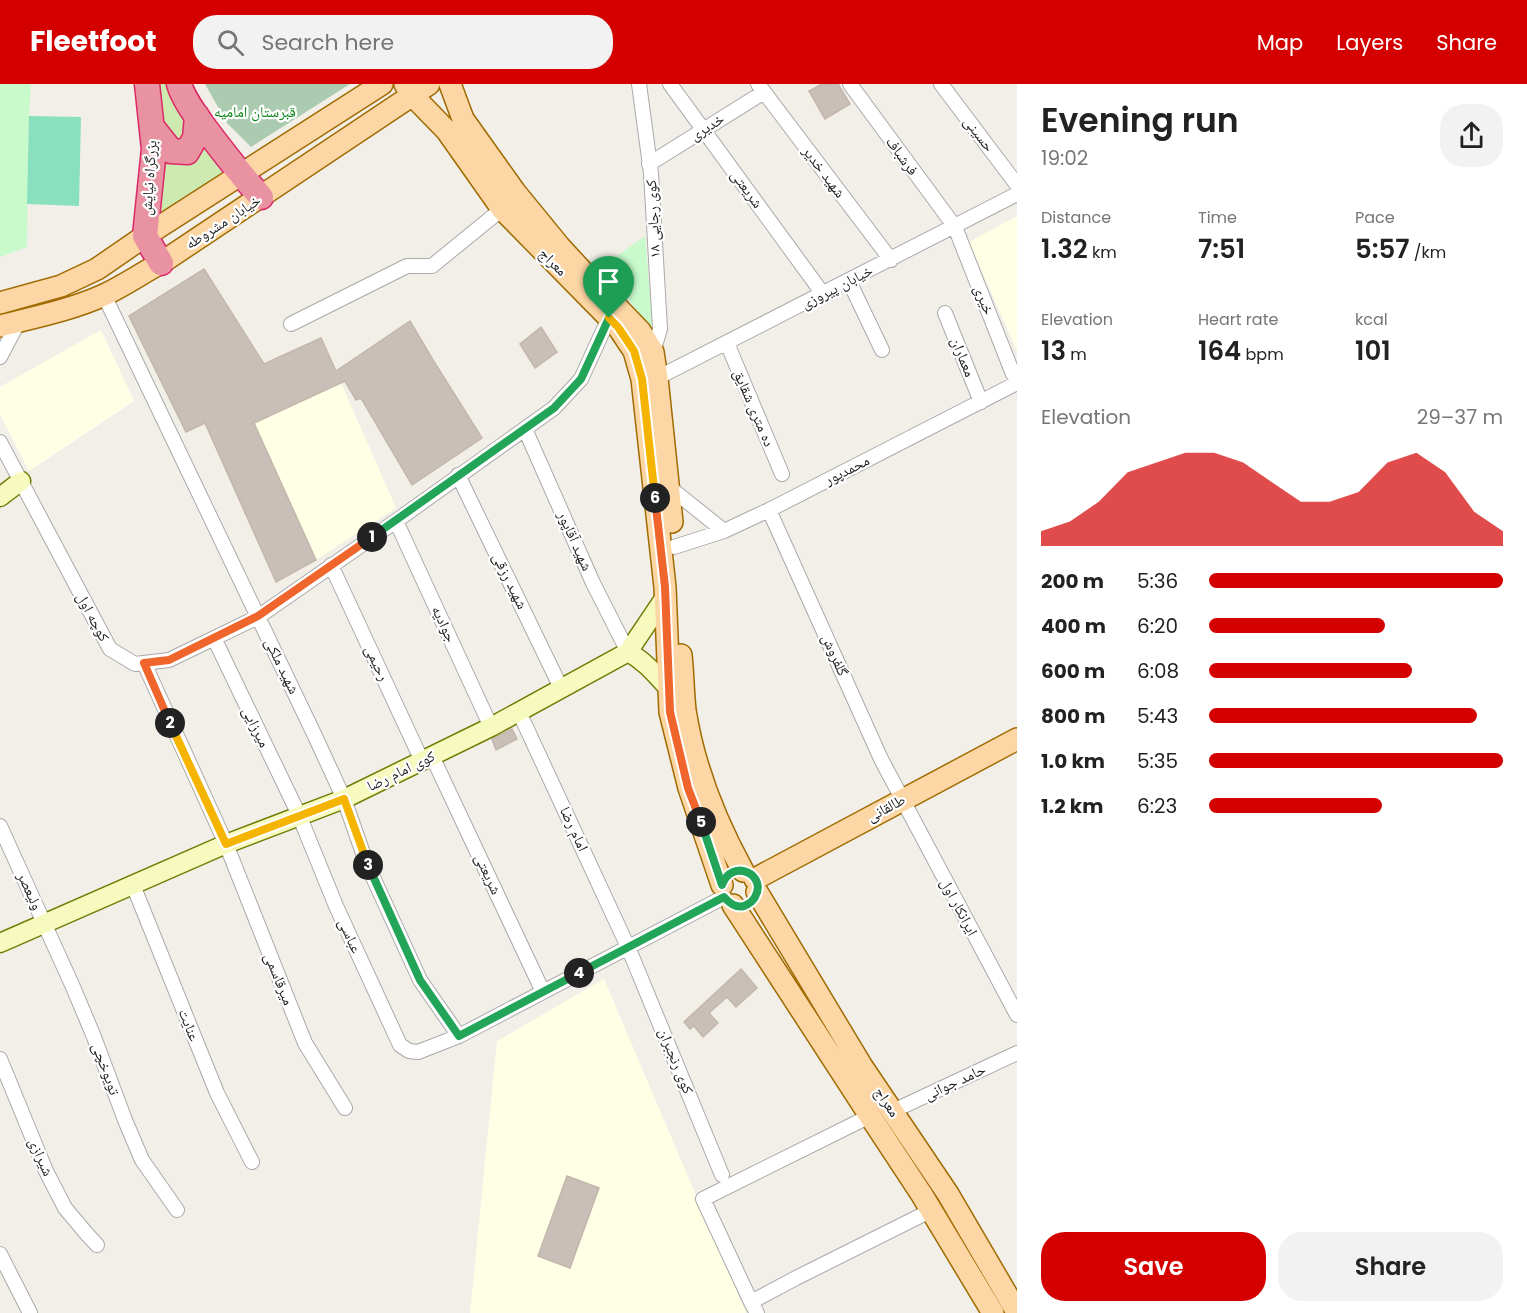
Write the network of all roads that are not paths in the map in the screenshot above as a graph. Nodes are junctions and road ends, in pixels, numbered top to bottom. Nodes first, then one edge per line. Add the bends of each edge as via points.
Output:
1 (147, 84) edge
2 (178, 84) edge
3 (382, 84) edge
4 (450, 84) edge
5 (639, 84) edge
6 (670, 84) edge
7 (850, 84) edge
8 (941, 84) edge
9 (415, 88) edge
10 (761, 88) edge
11 (197, 116) junction
12 (455, 125) junction
13 (152, 127) junction
14 (703, 129) junction
15 (649, 164) junction
16 (240, 174) junction
17 (1017, 185) edge
18 (1017, 194) edge
19 (261, 197) junction
20 (502, 209) junction
21 (954, 227) junction
22 (145, 236) junction
23 (891, 260) junction
24 (161, 263) junction
25 (849, 281) junction
26 (823, 294) junction
27 (104, 295) junction
28 (0, 303) edge
29 (945, 314) dead end
30 (609, 318) junction
31 (10, 324) edge
32 (291, 324) dead end
33 (727, 343) junction
34 (882, 350) dead end
35 (653, 352) junction
36 (0, 357) edge
37 (657, 378) junction
38 (1015, 378) edge
39 (981, 402) junction
40 (525, 429) junction
41 (0, 442) edge
42 (782, 474) dead end
43 (458, 475) junction
44 (21, 481) junction
45 (669, 487) junction
46 (0, 497) edge
47 (770, 510) junction
48 (396, 521) junction
49 (724, 531) junction
50 (674, 547) junction
51 (331, 565) junction
52 (665, 597) junction
53 (258, 616) junction
54 (214, 638) junction
55 (628, 652) junction
56 (144, 663) junction
57 (561, 688) junction
58 (669, 689) junction
59 (519, 711) junction
60 (491, 727) junction
61 (1017, 739) edge
62 (427, 758) junction
63 (344, 799) junction
64 (902, 799) junction
65 (299, 815) junction
66 (0, 826) edge
67 (226, 844) junction
68 (752, 881) junction
69 (133, 885) junction
70 (726, 895) junction
71 (45, 923) junction
72 (0, 943) edge
73 (628, 947) junction
74 (543, 992) junction
75 (1017, 1015) edge
76 (459, 1036) junction
77 (1017, 1053) edge
78 (0, 1059) edge
79 (345, 1108) dead end
80 (893, 1111) junction
81 (870, 1116) junction
82 (252, 1162) dead end
83 (722, 1175) dead end
84 (177, 1210) dead end
85 (932, 1210) junction
86 (97, 1245) dead end
87 (0, 1254) edge
88 (1010, 1306) edge
89 (754, 1307) edge
90 (30, 1313) edge

1 - 13 highway, بزرگراه نیایش
2 - 11 highway
3 - 16 main road, خیابان مشروطه
4 - 12 main road, معراج
5 - 15 street, کوی رجایی ۱۸
6 - 14 street, شریعتی
7 - 21 street, فرشباف
8 - 17 street, حسینی
9 - 12 main road, معراج
9 - 19 main road, خیابان مشروطه
10 - 14 street, خدیری
10 - 23 street, شهید خدیر
11 - 13 highway via 195,138 186,152 171,151
11 - 16 highway
12 - 20 main road, معراج
12 - 35 main road, معراج via 560,247 640,331
13 - 22 highway, بزرگراه نیایش via 154,149
14 - 15 street, خدیری
14 - 26 street, شریعتی
15 - 35 street, کوی رجایی ۱۸ via 660,330
16 - 19 highway
16 - 22 main road, خیابان مشروطه
18 - 21 street, خیابان پیروزی
19 - 24 main road, خیابان مشروطه
20 - 30 main road, معراج
20 - 32 street via 432,266 407,266
21 - 23 street, خیابان پیروزی
21 - 38 street, خیری
22 - 24 highway
22 - 28 main road, خیابان مشروطه via 97,269 61,286
23 - 25 street, خیابان پیروزی
24 - 27 main road, خیابان مشروطه
25 - 26 street, خیابان پیروزی
25 - 34 street
26 - 33 street, خیابان پیروزی
27 - 31 main road, خیابان مشروطه
27 - 53 street, شهید ملکی
29 - 39 street, معماران
30 - 40 street via 581,379 554,408
30 - 52 main road, معراج via 634,351 642,379
31 - 36 street
33 - 37 street, خیابان پیروزی
33 - 42 street, ده متری شقایق
35 - 37 main road, معراج
37 - 45 main road, معراج
38 - 39 street, محمدپور
39 - 47 street, محمدپور
40 - 43 street
40 - 55 street, شهید آقاپور
41 - 44 street, کوچه اول
43 - 48 street
43 - 57 street, شهید رزقی
44 - 46 street
44 - 56 street, کوچه اول via 111,649 135,664
45 - 49 street
45 - 50 main road, معراج
47 - 49 street, محمدپور
47 - 64 street, گلفروش
48 - 51 street
48 - 60 street, جوادیه
49 - 50 street, محمدپور
50 - 68 main road, معراج via 685,709 695,757 729,845
51 - 53 street
51 - 62 street, رحیمی
52 - 55 street
52 - 58 main road, معراج
53 - 54 street
53 - 63 street, شهید ملکی
54 - 56 street via 169,660
54 - 65 street, میرزایی
55 - 57 street, کوی امام رضا
55 - 58 street
56 - 67 street
57 - 59 street, کوی امام رضا
58 - 70 main road, معراج via 670,712 688,788
59 - 60 street, کوی امام رضا
59 - 73 street, امام رضا
60 - 62 street, کوی امام رضا
61 - 64 main road, طالقانی
62 - 63 street, کوی امام رضا
62 - 74 street, شریعتی
63 - 65 street, کوی امام رضا
63 - 76 street, شهید ملکی via 366,862 420,980
64 - 68 main road, طالقانی
64 - 75 street, ایرانکار اول
65 - 67 street, کوی امام رضا
65 - 76 street, عباسی via 400,1045 418,1052
66 - 71 street, ولیعصر
67 - 69 street, کوی امام رضا
67 - 79 street, میرقاسمی via 305,1043
68 - 70 main road via 737,870 728,875
68 - 70 main road via 755,898 745,906
68 - 80 main road, معراج via 861,1065
69 - 71 street, کوی امام رضا
69 - 82 street, عنایت via 217,1093
70 - 73 street
70 - 81 main road, معراج
71 - 72 street, کوی امام رضا
71 - 84 street, تویوخچی via 142,1160
73 - 74 street
73 - 83 street, کوی رنجبران
74 - 76 street
77 - 80 street, حامد جوانی
78 - 86 street, شیرازی via 65,1208
80 - 88 main road, معراج via 948,1194
81 - 85 main road, معراج
81 - 89 street via 703,1199
85 - 88 main road, معراج
85 - 89 street via 796,1278
87 - 90 street

